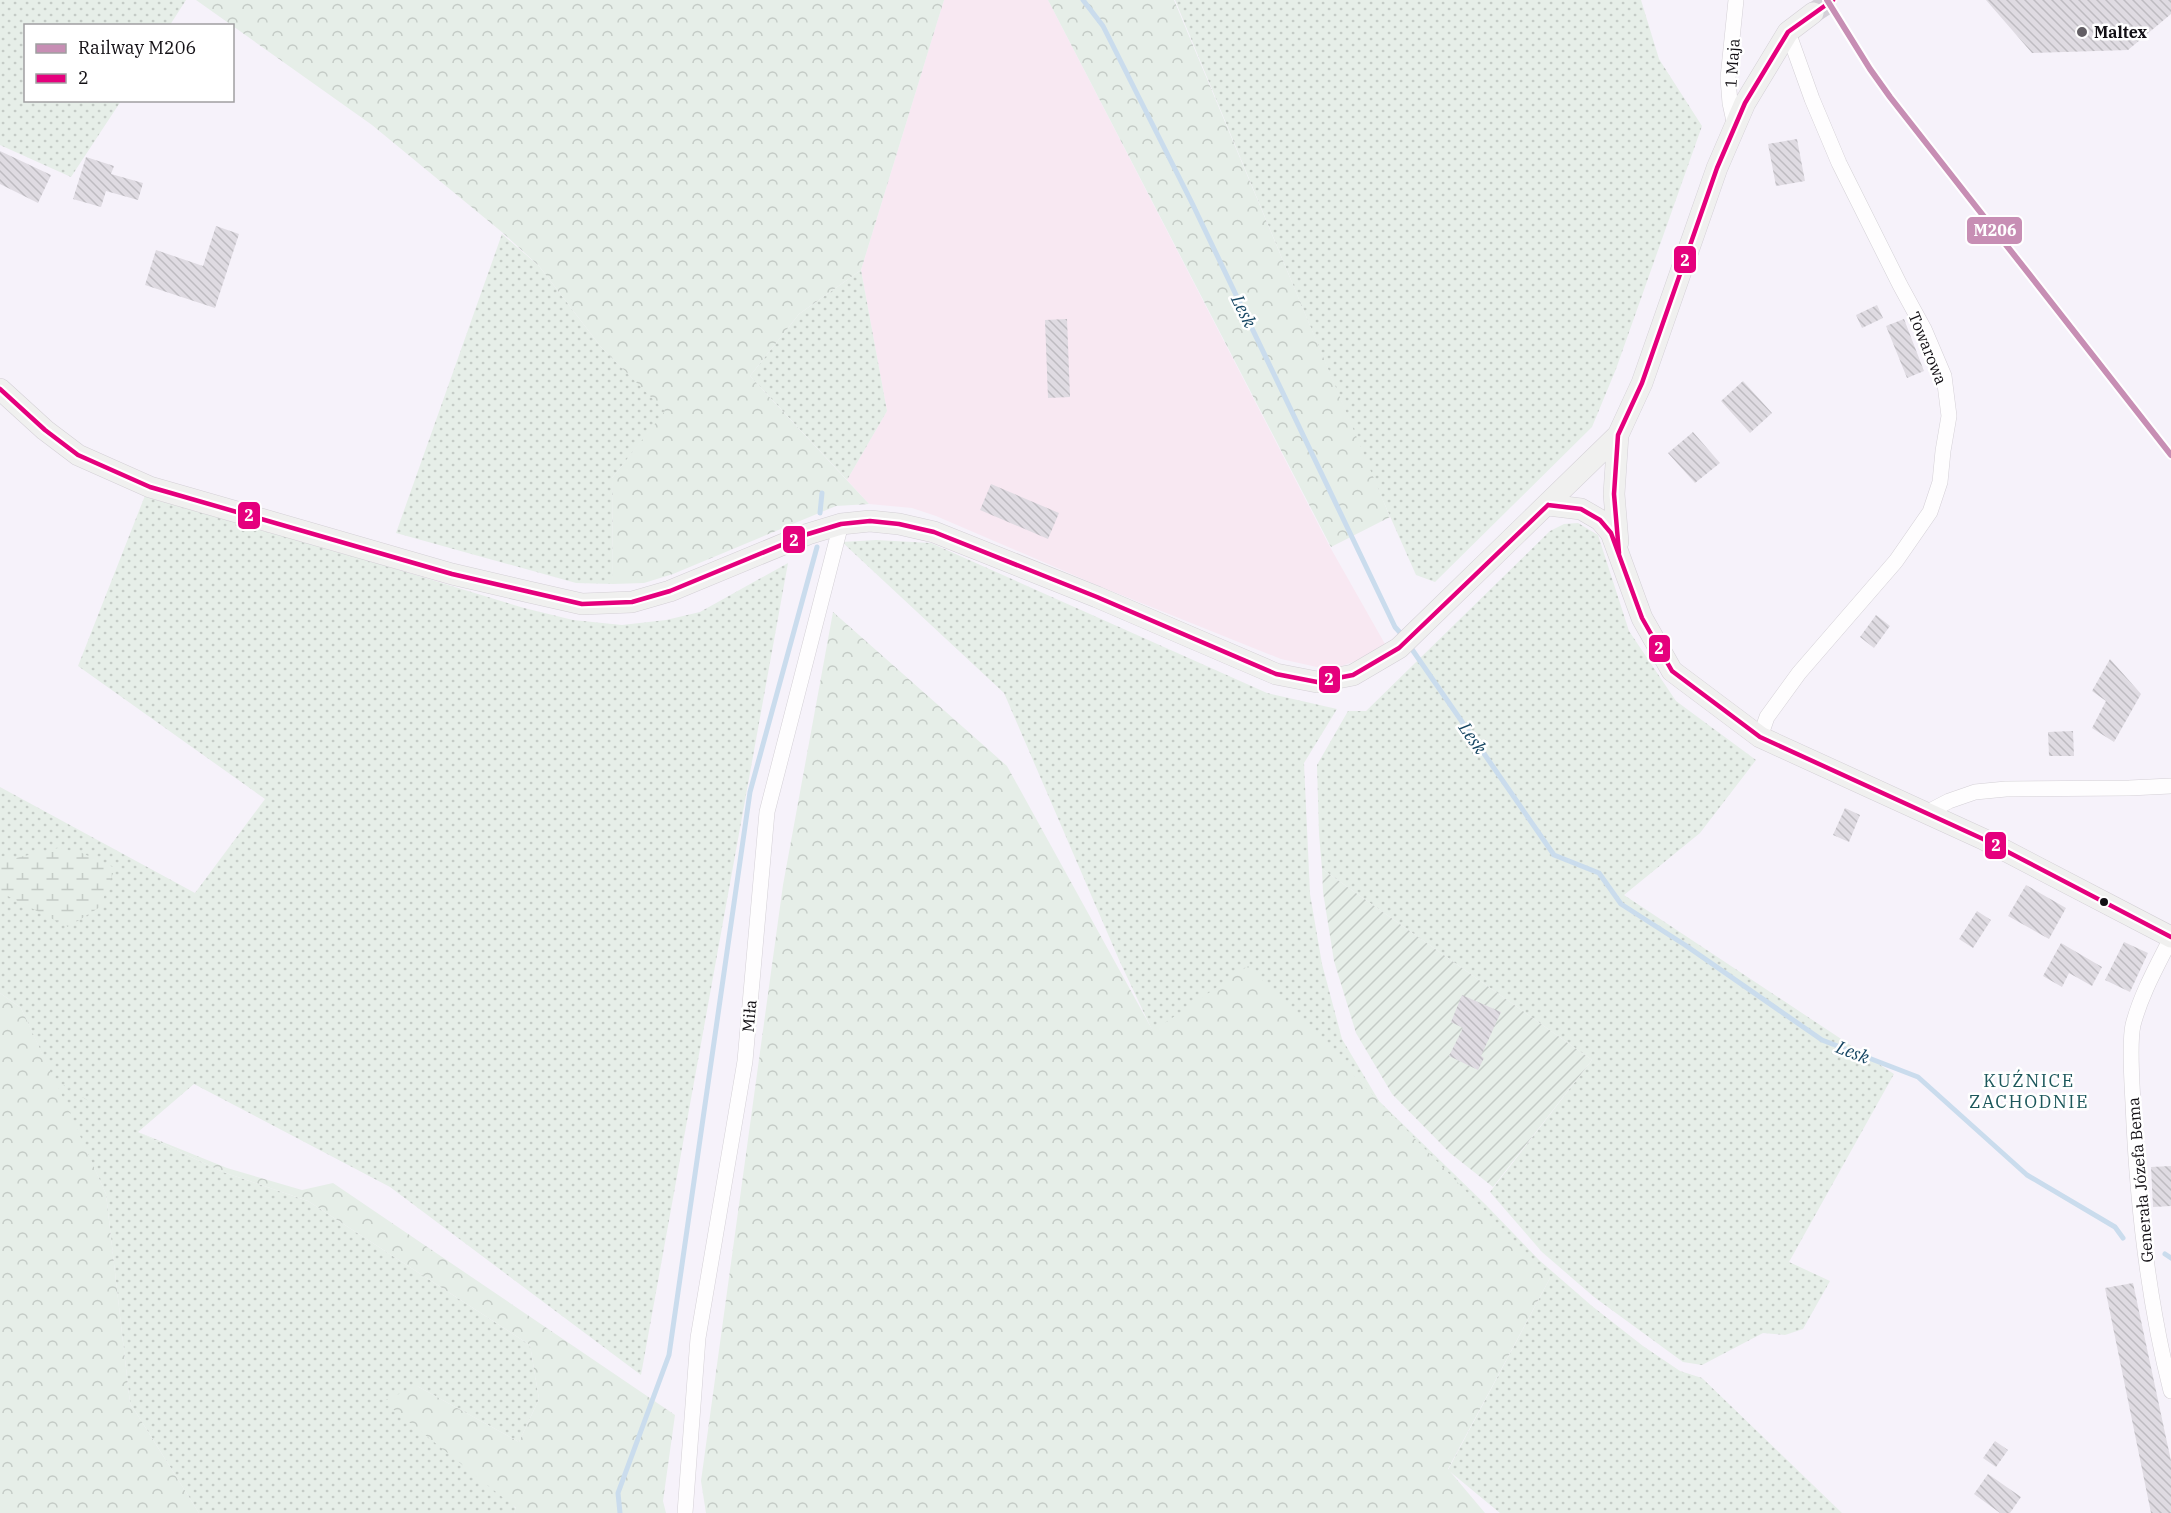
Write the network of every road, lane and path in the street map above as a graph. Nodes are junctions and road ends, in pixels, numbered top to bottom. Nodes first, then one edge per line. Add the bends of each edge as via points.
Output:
1 (1736, 0) edge
2 (1813, 12) tunnel mouth
3 (1788, 32) junction
4 (1735, 126) junction
5 (0, 389) edge
6 (1618, 435) junction
7 (1548, 505) junction
8 (840, 524) junction
9 (1619, 553) junction
10 (1760, 737) junction
11 (2171, 786) edge
12 (1926, 813) junction
13 (2171, 937) edge
14 (2171, 1391) edge
15 (686, 1513) edge

1 - 4 street, 1 Maja via 1728,78
2 - 3 street
3 - 4 street
3 - 10 street, Towarowa via 1839,164 1944,376 1949,416 1940,482 1930,512 1896,561 1799,673 1767,717
4 - 6 street via 1642,383
5 - 8 street via 78,455 150,487 452,574 582,604 632,603
6 - 7 street
6 - 9 street via 1614,494
7 - 8 street via 1406,641 1353,675 1317,682 1276,674 934,532 870,521
7 - 9 street via 1581,509 1600,520 1611,533
8 - 15 street, Miła via 767,812 745,1061 698,1338
9 - 10 street via 1642,618 1672,670
10 - 12 street
11 - 12 street via 1975,792
12 - 13 street
13 - 14 street, Generała Józefa Bema via 2144,992 2132,1028 2135,1162 2149,1287

